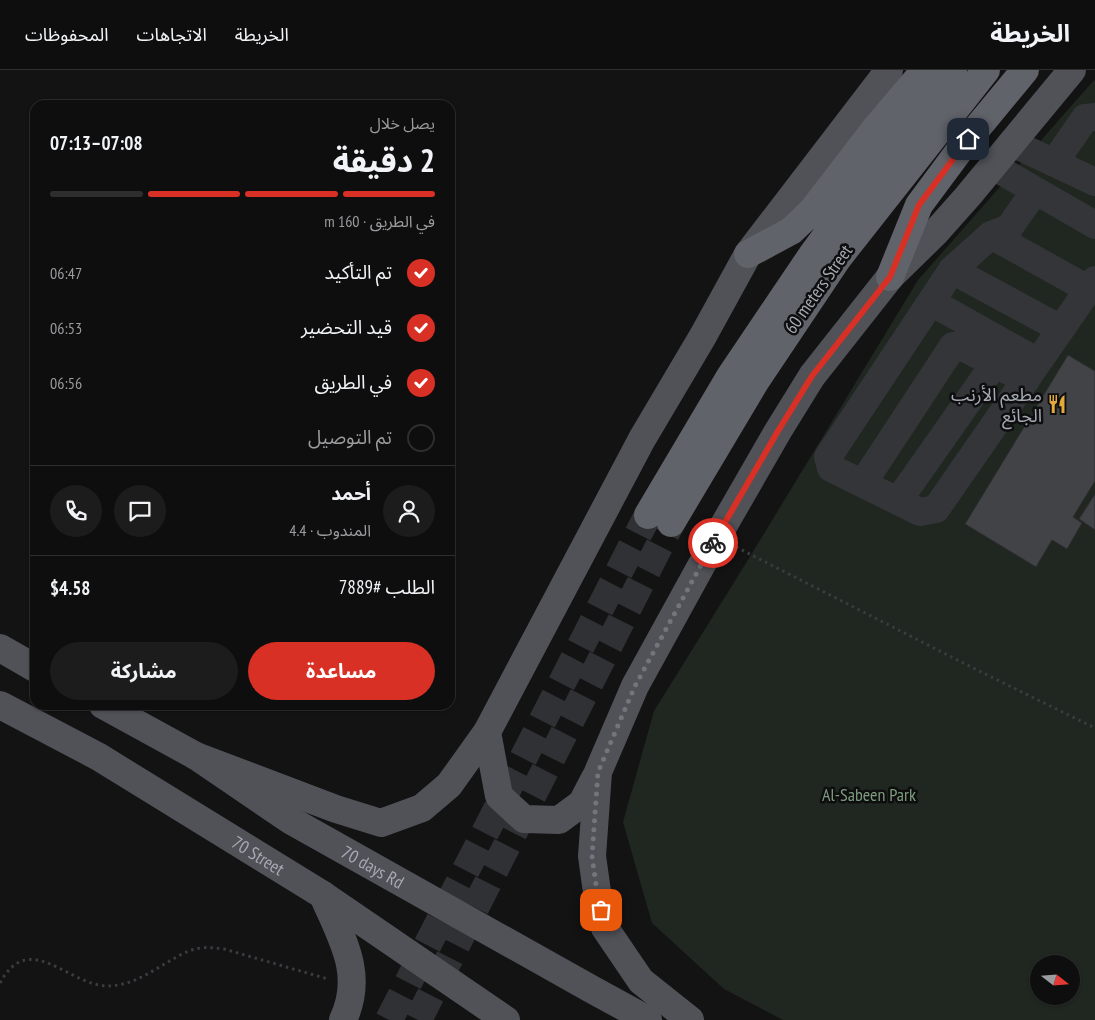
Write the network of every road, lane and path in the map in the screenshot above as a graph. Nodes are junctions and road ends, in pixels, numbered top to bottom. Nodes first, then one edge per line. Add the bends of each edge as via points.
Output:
1 (888, 70) edge
2 (925, 70) edge
3 (953, 70) edge
4 (986, 70) edge
5 (1025, 70) edge
6 (1072, 70) edge
7 (1095, 117) edge
8 (1012, 143) junction
9 (1054, 163) junction
10 (992, 166) junction
11 (1095, 182) edge
12 (1035, 191) junction
13 (1095, 225) edge
14 (991, 235) junction
15 (748, 254) junction
16 (952, 270) junction
17 (890, 277) junction
18 (1092, 284) edge
19 (931, 302) junction
20 (1061, 329) junction
21 (995, 363) junction
22 (1032, 371) junction
23 (863, 484) junction
24 (898, 500) junction
25 (717, 537) junction
26 (0, 648) edge
27 (30, 665) edge
28 (0, 705) edge
29 (112, 710) edge
30 (1095, 728) edge
31 (487, 732) junction
32 (196, 756) junction
33 (598, 772) junction
34 (323, 894) junction
35 (0, 982) edge
36 (352, 986) junction
37 (343, 1020) edge
38 (506, 1020) edge
39 (648, 1020) edge
40 (690, 1020) edge

1 - 15 main road
2 - 15 highway via 812,211 791,231
3 - 4 highway, 60 meters Street via 812,255 731,376 660,519 838,258
5 - 17 highway via 919,205
6 - 8 main road
7 - 9 lane via 1085,118
8 - 9 lane
8 - 10 main road
9 - 11 lane
10 - 12 lane
10 - 17 main road via 936,232
12 - 13 lane
12 - 14 lane via 1009,228
14 - 16 lane
14 - 18 lane
15 - 31 main road via 642,439
16 - 19 lane
16 - 20 lane
17 - 25 main road via 812,376
18 - 20 lane
19 - 22 lane
19 - 23 lane via 828,457 831,468
20 - 22 lane
21 - 22 lane
21 - 23 lane via 959,345 953,346
21 - 24 lane
22 - 24 lane via 936,509 920,512
23 - 24 lane
25 - 30 path
25 - 33 main road via 635,686
26 - 27 main road
28 - 34 main road, 70 Street via 99,757
29 - 32 main road, 70 days Rd
31 - 32 main road via 449,785 422,808 382,823 336,810
31 - 33 main road via 499,796 524,819 558,820 582,803
32 - 39 main road, 70 days Rd via 290,820
33 - 40 main road via 592,856 605,928 641,981
34 - 36 main road via 349,958
34 - 38 main road, 70 Street
35 - 36 path via 13,965 31,959 91,983 118,985 138,979 188,951 212,947
36 - 37 main road

